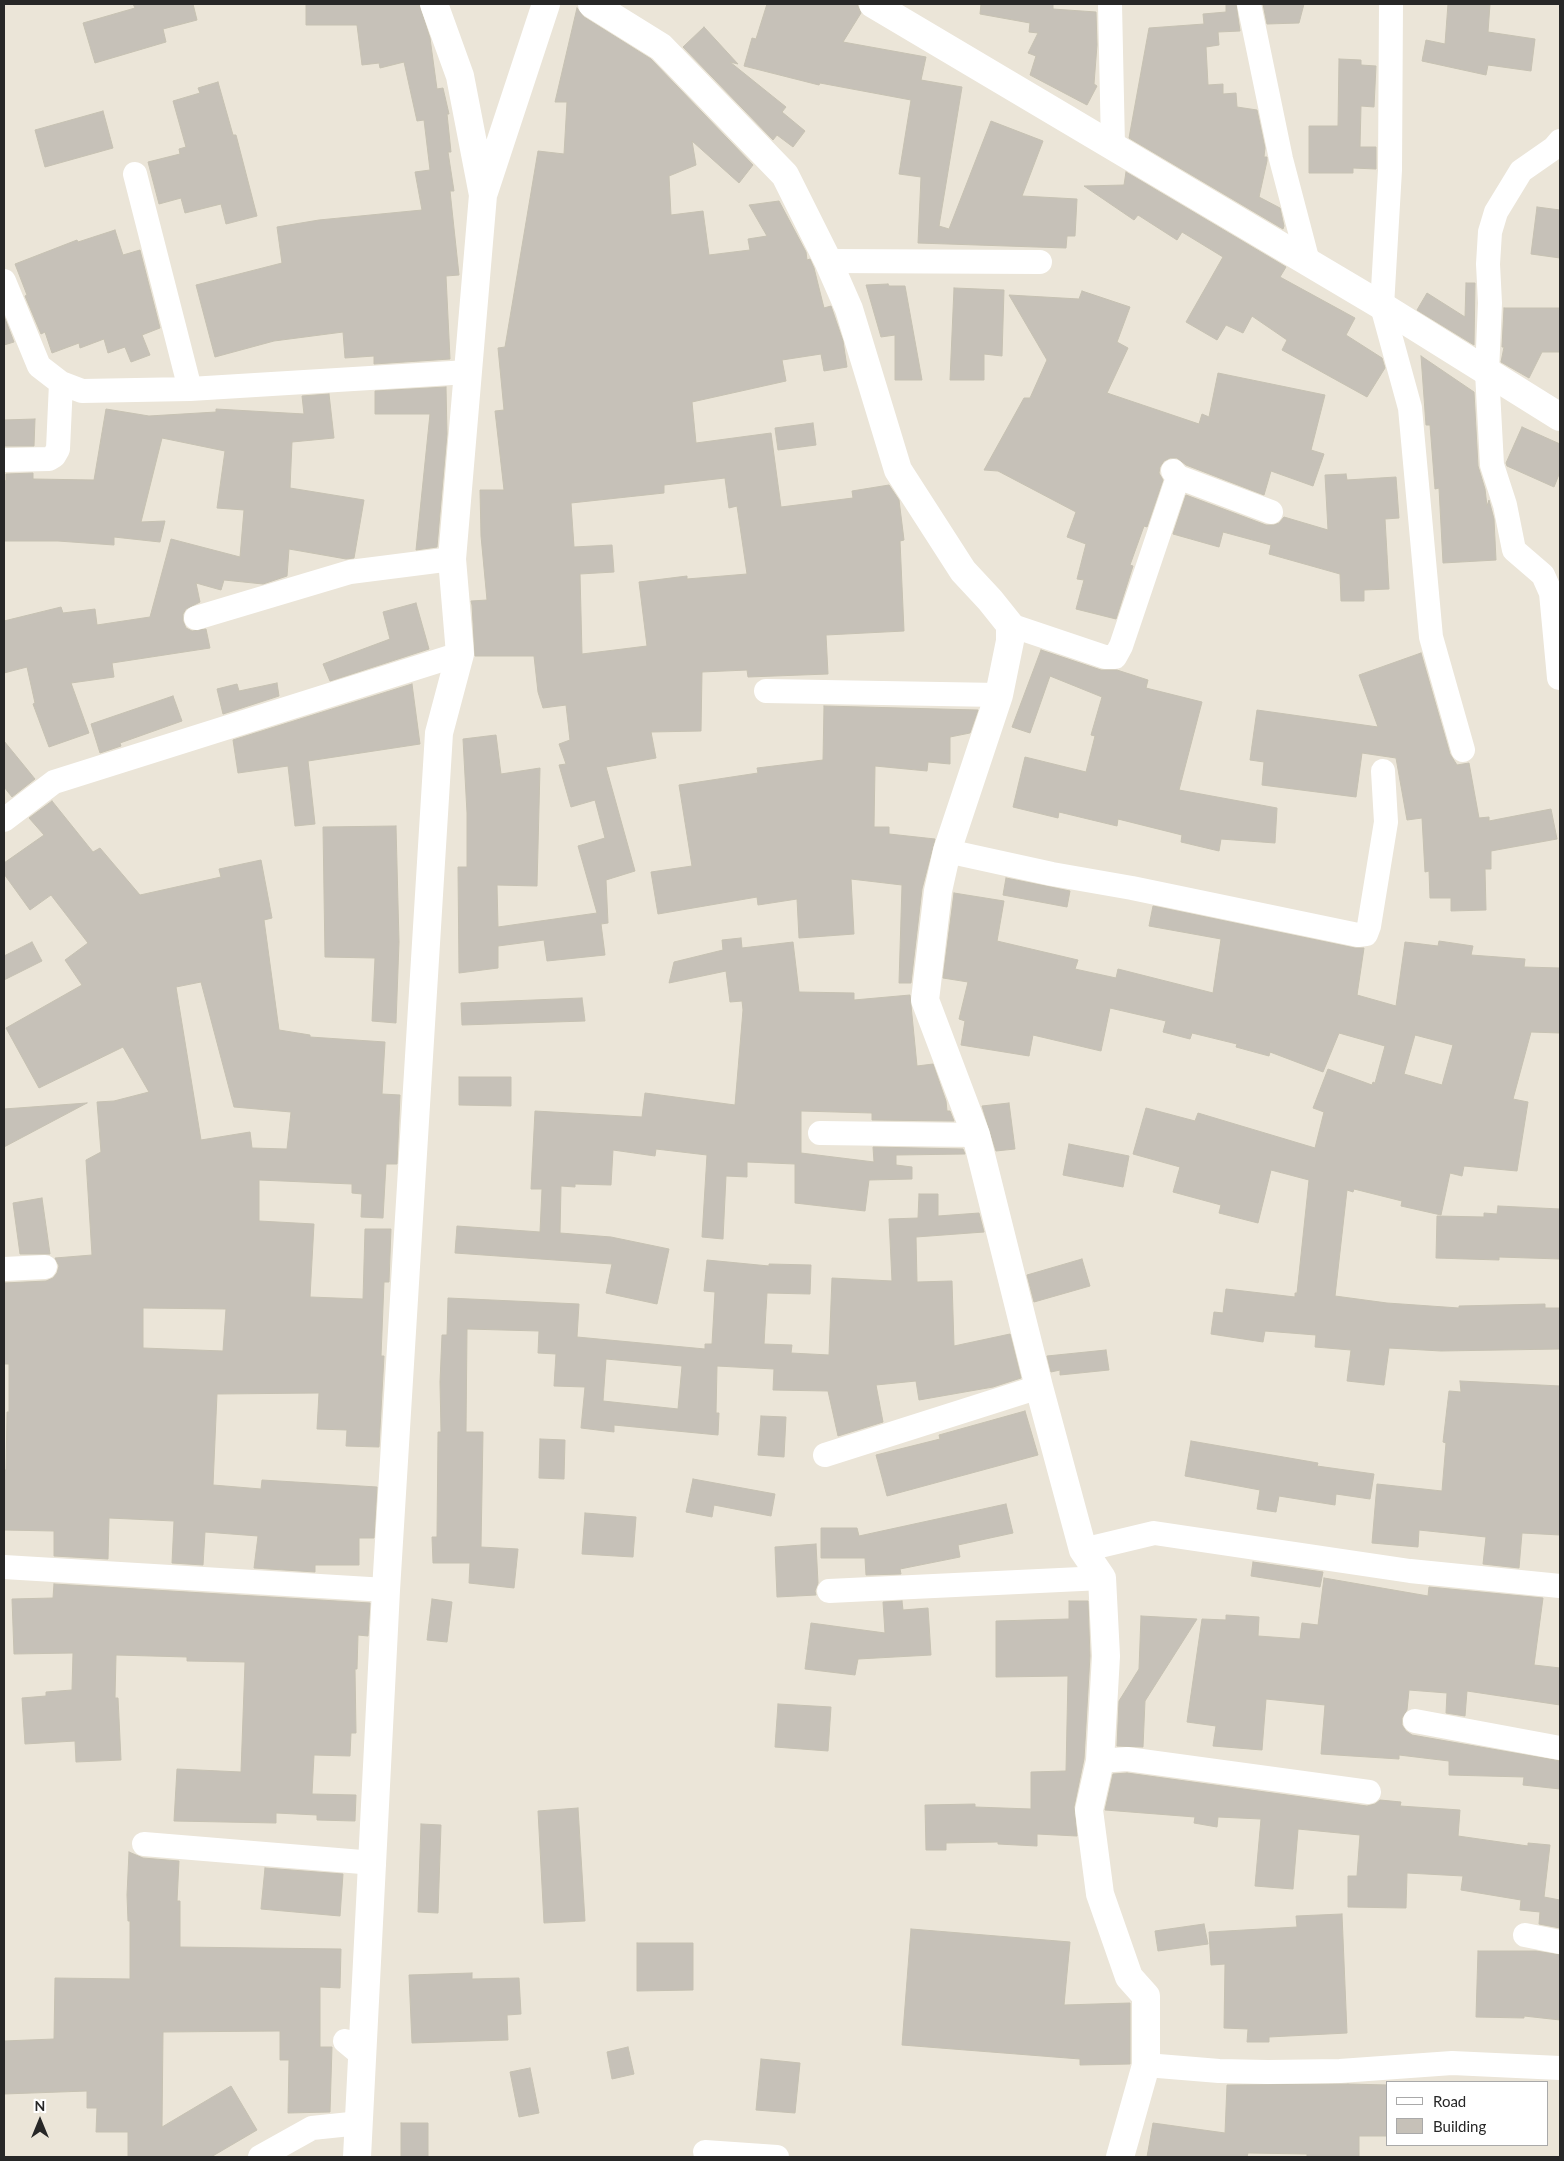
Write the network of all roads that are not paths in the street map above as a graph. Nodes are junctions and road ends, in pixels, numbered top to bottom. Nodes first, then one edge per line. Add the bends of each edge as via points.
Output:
1 (434, 4) edge
2 (546, 4) edge
3 (592, 4) edge
4 (873, 4) edge
5 (1110, 4) edge
6 (1249, 4) edge
7 (1391, 4) edge
8 (1560, 141) edge
9 (1114, 146) junction
10 (135, 174) dead end
11 (483, 195) junction
12 (828, 261) junction
13 (1040, 262) dead end
14 (1308, 262) junction
15 (4, 281) edge
16 (1382, 306) junction
17 (468, 372) junction
18 (1487, 372) junction
19 (61, 383) junction
20 (190, 389) junction
21 (1560, 417) edge
22 (4, 460) edge
23 (1271, 512) dead end
24 (452, 559) junction
25 (196, 618) dead end
26 (1010, 625) junction
27 (460, 654) junction
28 (1560, 678) edge
29 (766, 692) dead end
30 (999, 695) junction
31 (1463, 750) dead end
32 (1383, 771) dead end
33 (4, 820) edge
34 (948, 851) junction
35 (820, 1134) dead end
36 (976, 1135) junction
37 (45, 1267) dead end
38 (4, 1269) edge
39 (1039, 1387) junction
40 (825, 1455) dead end
41 (1083, 1550) junction
42 (4, 1567) edge
43 (1102, 1578) junction
44 (1560, 1586) edge
45 (386, 1590) junction
46 (829, 1591) dead end
47 (1415, 1721) dead end
48 (1560, 1748) edge
49 (1100, 1761) junction
50 (1369, 1792) dead end
51 (144, 1844) dead end
52 (374, 1863) junction
53 (1525, 1934) dead end
54 (1560, 1942) edge
55 (1146, 2065) junction
56 (1560, 2068) edge
57 (360, 2123) junction
58 (705, 2152) dead end
59 (260, 2157) edge
60 (357, 2157) edge
61 (777, 2157) edge
62 (1120, 2157) edge

1 - 11 street via 460,76
2 - 11 street
3 - 12 street via 661,47 785,174
4 - 9 street
5 - 9 street
6 - 14 street via 1281,158
7 - 16 street via 1390,170
8 - 18 street via 1521,171 1496,212 1488,264
9 - 14 street
10 - 20 street
11 - 17 street
12 - 13 street
12 - 26 street via 849,309 898,470 963,571
14 - 16 street
15 - 19 street via 40,366
16 - 18 street
16 - 31 street via 1410,408 1432,637
17 - 20 street
17 - 24 street
18 - 21 street
18 - 28 street via 1492,465 1505,505 1514,550 1543,575 1551,592
19 - 20 street via 82,391
19 - 22 street via 58,448 54,456 48,459
23 - 26 street via 1176,474 1115,657 1105,657
24 - 25 street via 350,572
24 - 27 street
26 - 30 street
27 - 33 street via 54,782
27 - 45 street via 439,733
29 - 30 street
30 - 34 street
32 - 34 street via 1386,822 1366,934 1358,935
34 - 36 street via 938,891 925,1000
35 - 36 street
36 - 39 street
37 - 38 street
39 - 40 street
39 - 41 street
41 - 43 street
41 - 44 street via 1154,1533 1410,1571
42 - 45 street
43 - 46 street
43 - 49 street via 1106,1656
45 - 52 street
47 - 48 street
49 - 50 street via 1127,1760
49 - 55 street via 1089,1810 1100,1894 1129,1977 1146,1996
51 - 52 street
52 - 57 street via 354,2048
53 - 54 street
55 - 56 street via 1268,2072 1452,2063
55 - 62 street
57 - 59 street via 312,2128
57 - 60 street
58 - 61 street

